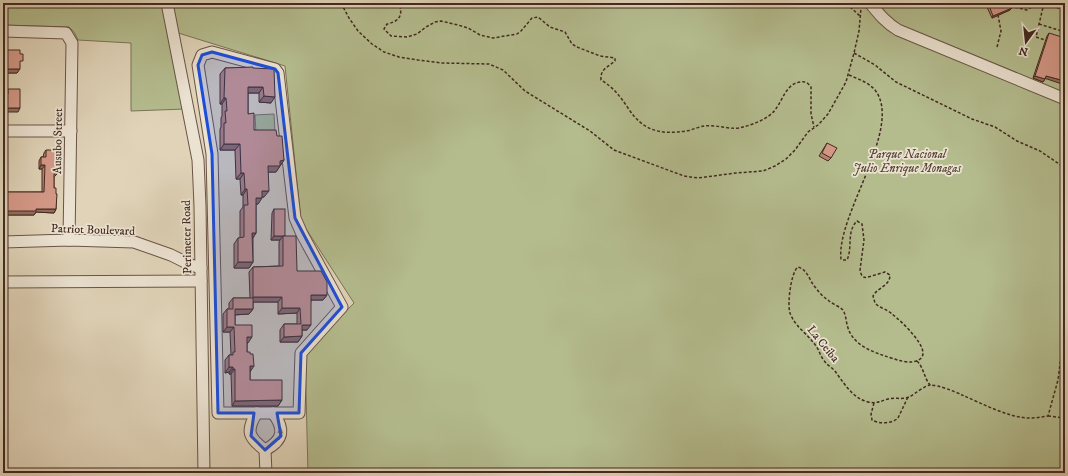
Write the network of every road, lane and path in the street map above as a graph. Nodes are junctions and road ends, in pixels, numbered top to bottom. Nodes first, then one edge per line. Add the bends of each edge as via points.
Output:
1 (167, 3) edge
2 (341, 3) edge
3 (390, 3) edge
4 (841, 3) edge
5 (862, 3) edge
6 (870, 3) edge
7 (1042, 3) edge
8 (1008, 5) edge
9 (1065, 10) edge
10 (998, 15) edge
11 (860, 16) junction
12 (1039, 24) junction
13 (3, 31) edge
14 (1065, 32) edge
15 (1045, 40) edge
16 (997, 47) dead end
17 (854, 54) junction
18 (849, 75) junction
19 (1065, 99) edge
20 (814, 127) junction
21 (3, 131) edge
22 (71, 131) junction
23 (1065, 168) edge
24 (69, 240) junction
25 (3, 242) edge
26 (201, 268) junction
27 (201, 281) junction
28 (3, 282) edge
29 (1065, 347) edge
30 (917, 361) junction
31 (930, 385) junction
32 (908, 397) junction
33 (874, 403) junction
34 (257, 413) junction
35 (273, 413) junction
36 (1048, 416) junction
37 (1065, 418) edge
38 (265, 450) junction
39 (204, 473) edge
40 (266, 473) edge

1 - 26 street, Perimeter Road via 198,160
2 - 20 path via 358,31 384,52 442,63 489,64 503,70 525,91 590,131 614,150 684,176 698,178 763,171 786,160
3 - 20 path via 400,7 401,14 384,29 386,33 403,38 413,36 430,24 441,21 468,28 486,37 500,38 517,34 532,18 538,18 550,27 565,32 576,47 600,56 615,58 616,61 601,71 600,80 617,91 647,128 677,132 709,126 735,129 754,124 775,110 789,87 802,82 811,87 811,114
4 - 11 path via 848,5
5 - 11 path
6 - 19 street via 898,30
7 - 8 path via 1028,10
7 - 9 path
7 - 12 path
10 - 16 path via 1001,31
11 - 17 path
12 - 14 path
12 - 15 path via 1036,37
13 - 22 street, Ausubo Street via 66,33 72,43
17 - 18 path
17 - 23 path via 875,65 896,82 972,119 995,127 1040,151
18 - 20 path via 828,114
18 - 30 path via 860,79 875,90 882,116 878,141 842,242 841,259 847,260 852,227 856,221 859,222 864,233 861,276 868,278 885,272 890,275 887,284 875,292 874,302 894,315 916,338 923,349 922,357
21 - 22 street
22 - 24 street, Ausubo Street
24 - 25 street, Patriot Boulevard
24 - 26 street, Patriot Boulevard via 134,242
26 - 27 street, Perimeter Road
27 - 28 street
27 - 39 street, Perimeter Road
29 - 36 path
30 - 31 path
30 - 33 path, La Ceiba via 911,362 885,355 867,348 854,339 842,309 828,300 814,286 802,268 798,267 794,272 789,300 794,323 816,346 828,366 837,373 848,390 857,397
31 - 32 path
31 - 36 path via 952,390 1011,415 1030,418
32 - 33 path
32 - 33 path via 896,421 874,422 871,414
34 - 35 street
34 - 35 street via 218,413 212,154 198,65 202,55 212,52 275,69 278,73 295,218 342,307 300,353 299,413
34 - 38 street via 251,424 251,436
38 -> 35 street via 278,441 281,433 280,423
36 - 37 path
38 - 40 street

